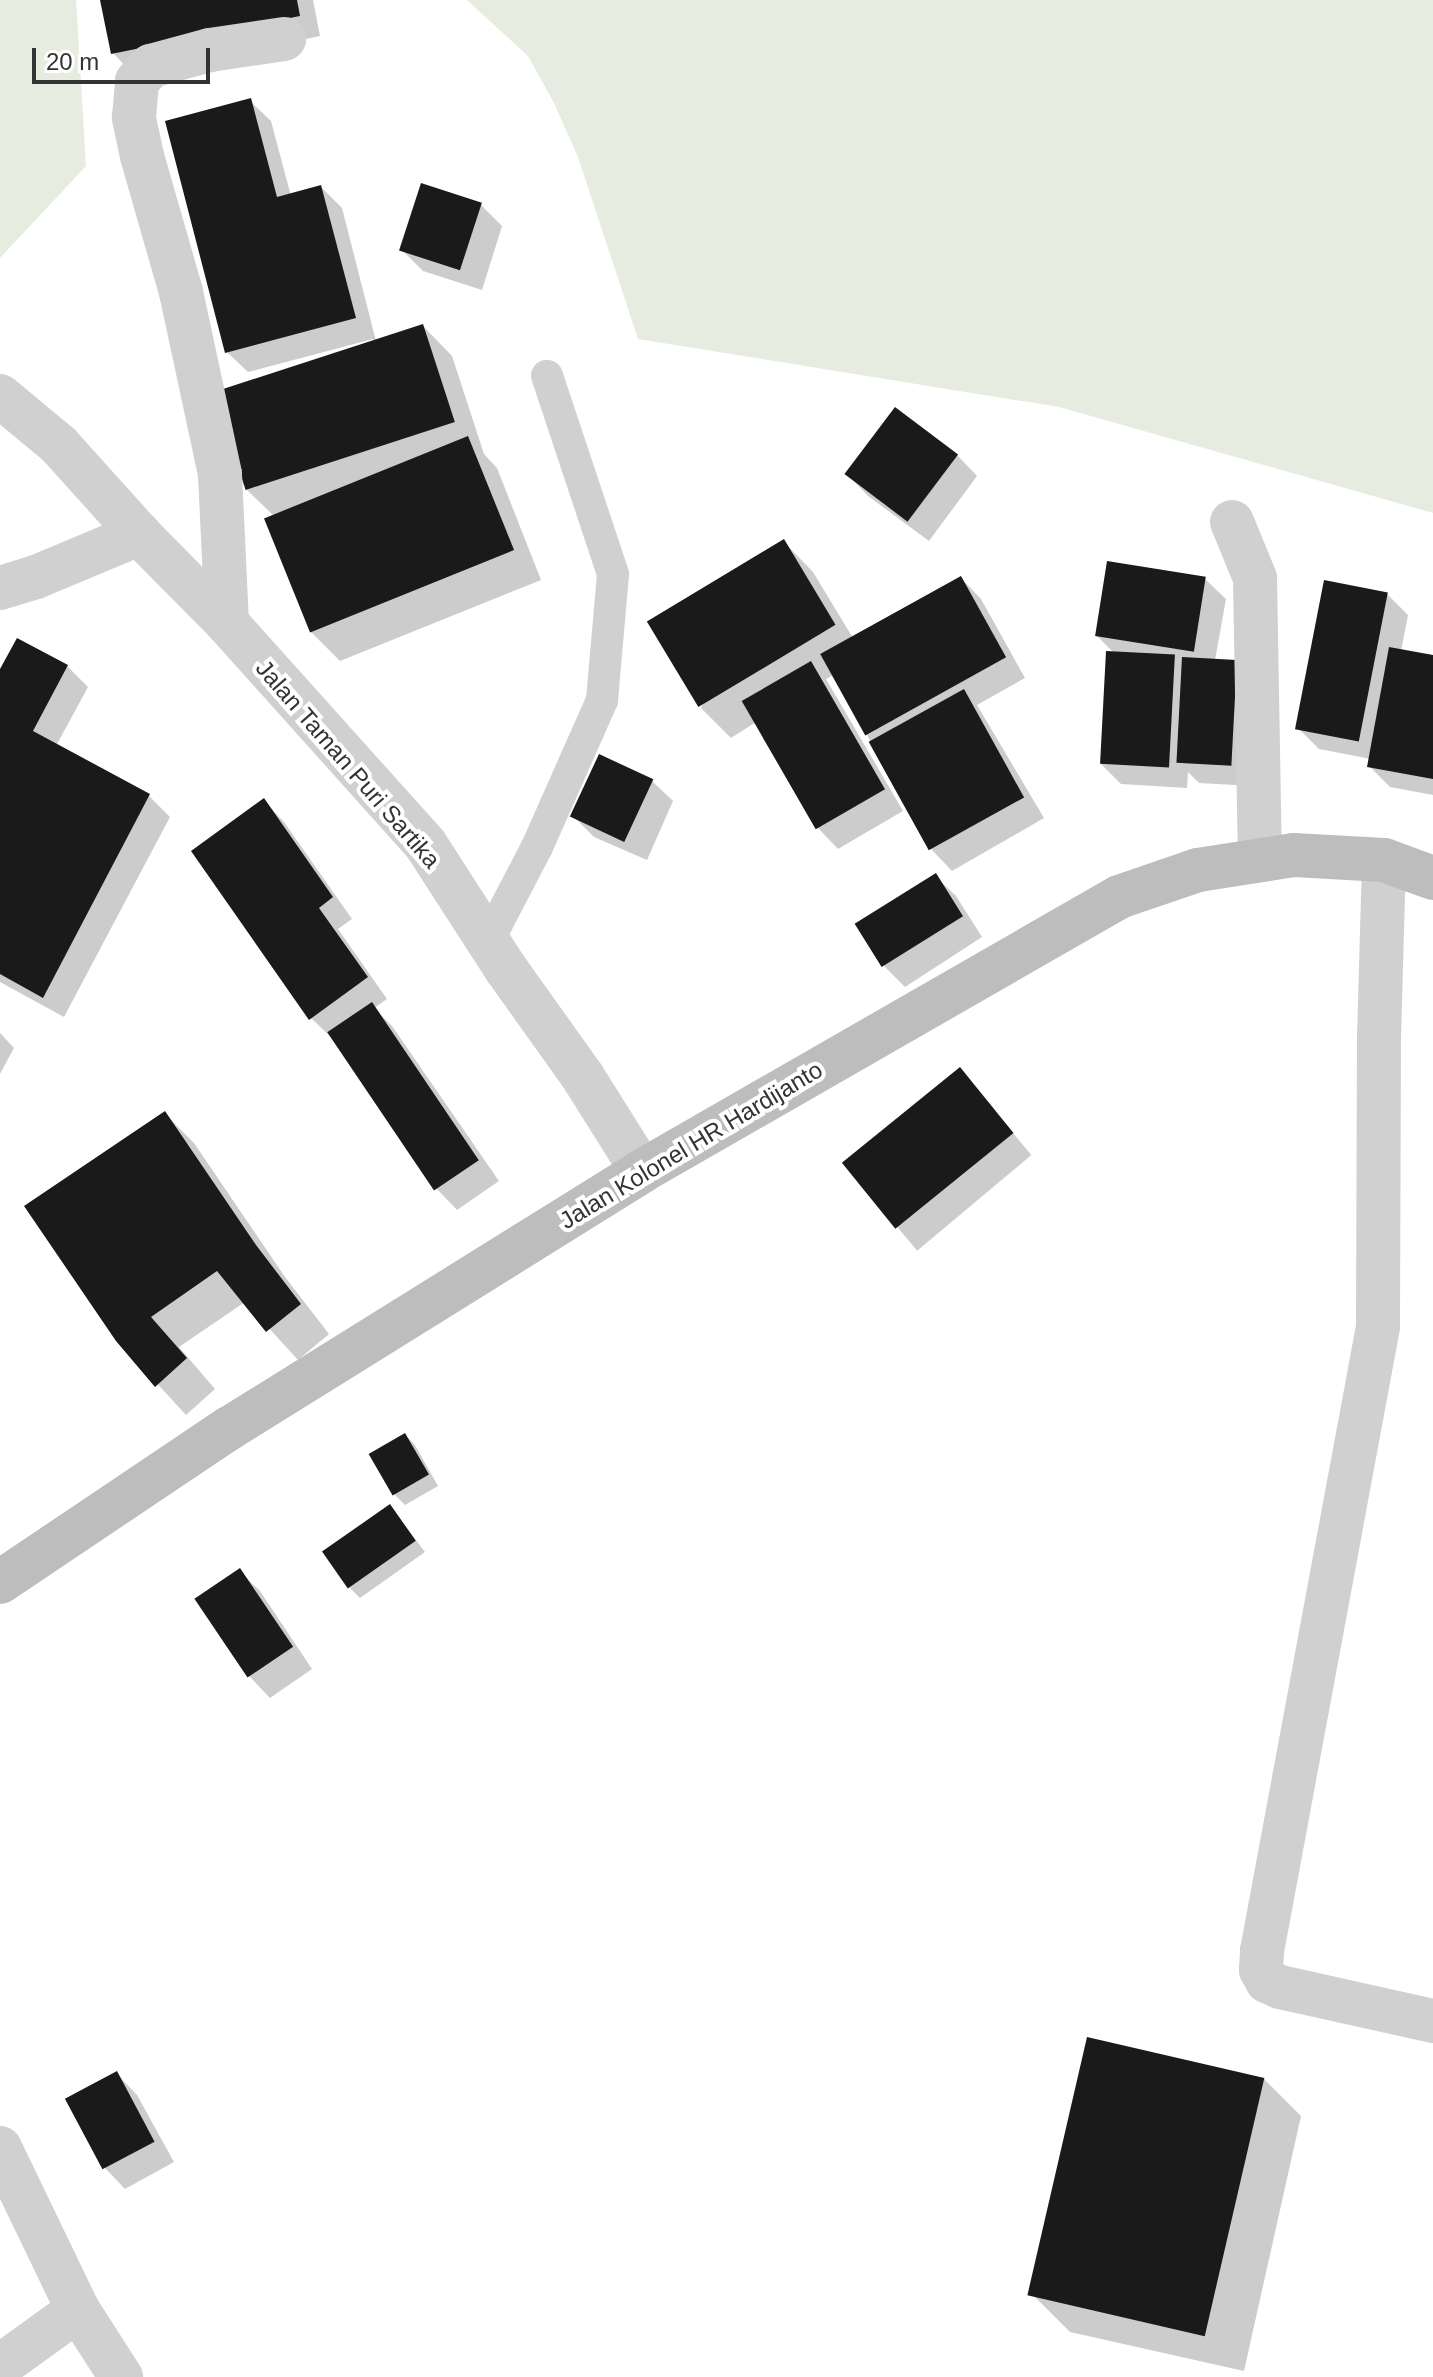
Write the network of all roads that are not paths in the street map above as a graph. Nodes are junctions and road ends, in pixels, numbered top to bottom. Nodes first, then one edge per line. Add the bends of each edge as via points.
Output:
1 (284, 39) dead end
2 (547, 376) dead end
3 (0, 396) edge
4 (1232, 522) dead end
5 (139, 534) junction
6 (0, 588) edge
7 (227, 623) junction
8 (1260, 860) junction
9 (1384, 860) junction
10 (1433, 878) edge
11 (488, 941) junction
12 (642, 1171) junction
13 (0, 1582) edge
14 (1433, 2021) edge
15 (0, 2148) edge
16 (78, 2310) junction
17 (0, 2366) edge
18 (121, 2377) edge

1 - 7 street via 151,66 137,81 134,117 142,156 181,292 220,474
2 - 11 lane via 613,574 602,700 537,847
3 - 5 street, Jalan Taman Puri Sartika via 59,445
4 - 8 street via 1255,578
5 - 6 street
5 - 7 street, Jalan Taman Puri Sartika
7 - 11 street, Jalan Taman Puri Sartika via 426,845
8 - 9 main road, Jalan Kolonel HR Hardijanto via 1294,855
8 - 12 main road, Jalan Kolonel HR Hardijanto via 1198,870 1119,897
9 - 10 main road, Jalan Kolonel HR Hardijanto
9 - 14 street via 1378,1327 1261,1970 1267,1981 1280,1987
11 - 12 street, Jalan Taman Puri Sartika
12 - 13 main road, Jalan Kolonel HR Hardijanto via 228,1429
15 - 16 street
16 - 17 street
16 - 18 street

